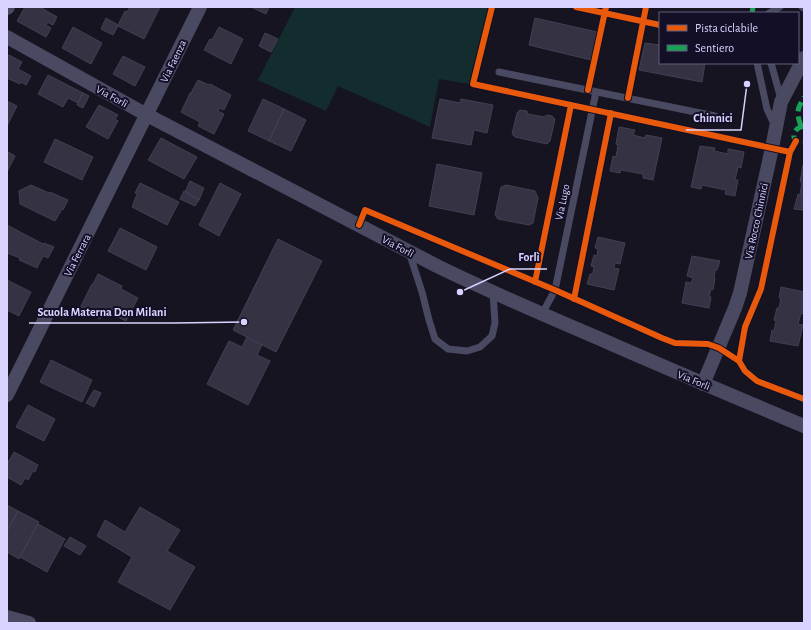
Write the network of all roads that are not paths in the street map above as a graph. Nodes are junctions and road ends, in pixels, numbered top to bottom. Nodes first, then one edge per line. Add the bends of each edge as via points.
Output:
1 (200, 7) edge
2 (780, 7) edge
3 (771, 12) edge
4 (7, 37) edge
5 (804, 58) edge
6 (757, 64) edge
7 (771, 64) edge
8 (499, 72) dead end
9 (596, 92) junction
10 (781, 102) junction
11 (147, 115) junction
12 (715, 116) dead end
13 (777, 128) junction
14 (409, 252) junction
15 (493, 292) junction
16 (542, 314) junction
17 (703, 384) junction
18 (7, 395) edge
19 (804, 426) edge
20 (7, 617) edge
21 (30, 623) edge

1 - 11 street, Via Faenza
2 - 3 lane
4 - 11 street, Via Forlì
5 - 10 street, Via Rocco Chinnici
6 - 13 lane via 767,109
7 - 10 lane
8 - 9 lane
9 - 12 lane
9 - 16 lane, Via Lugo via 555,290
10 - 13 street, Via Rocco Chinnici
11 - 14 street, Via Forlì
11 - 18 street, Via Ferrara
13 - 17 street, Via Rocco Chinnici via 740,293
14 - 15 street, Via Forlì
14 - 15 lane via 435,339 448,349 467,351 480,347 492,336 495,323
15 - 16 street, Via Forlì
16 - 17 street, Via Forlì
17 - 19 street, Via Forlì
20 - 21 street

